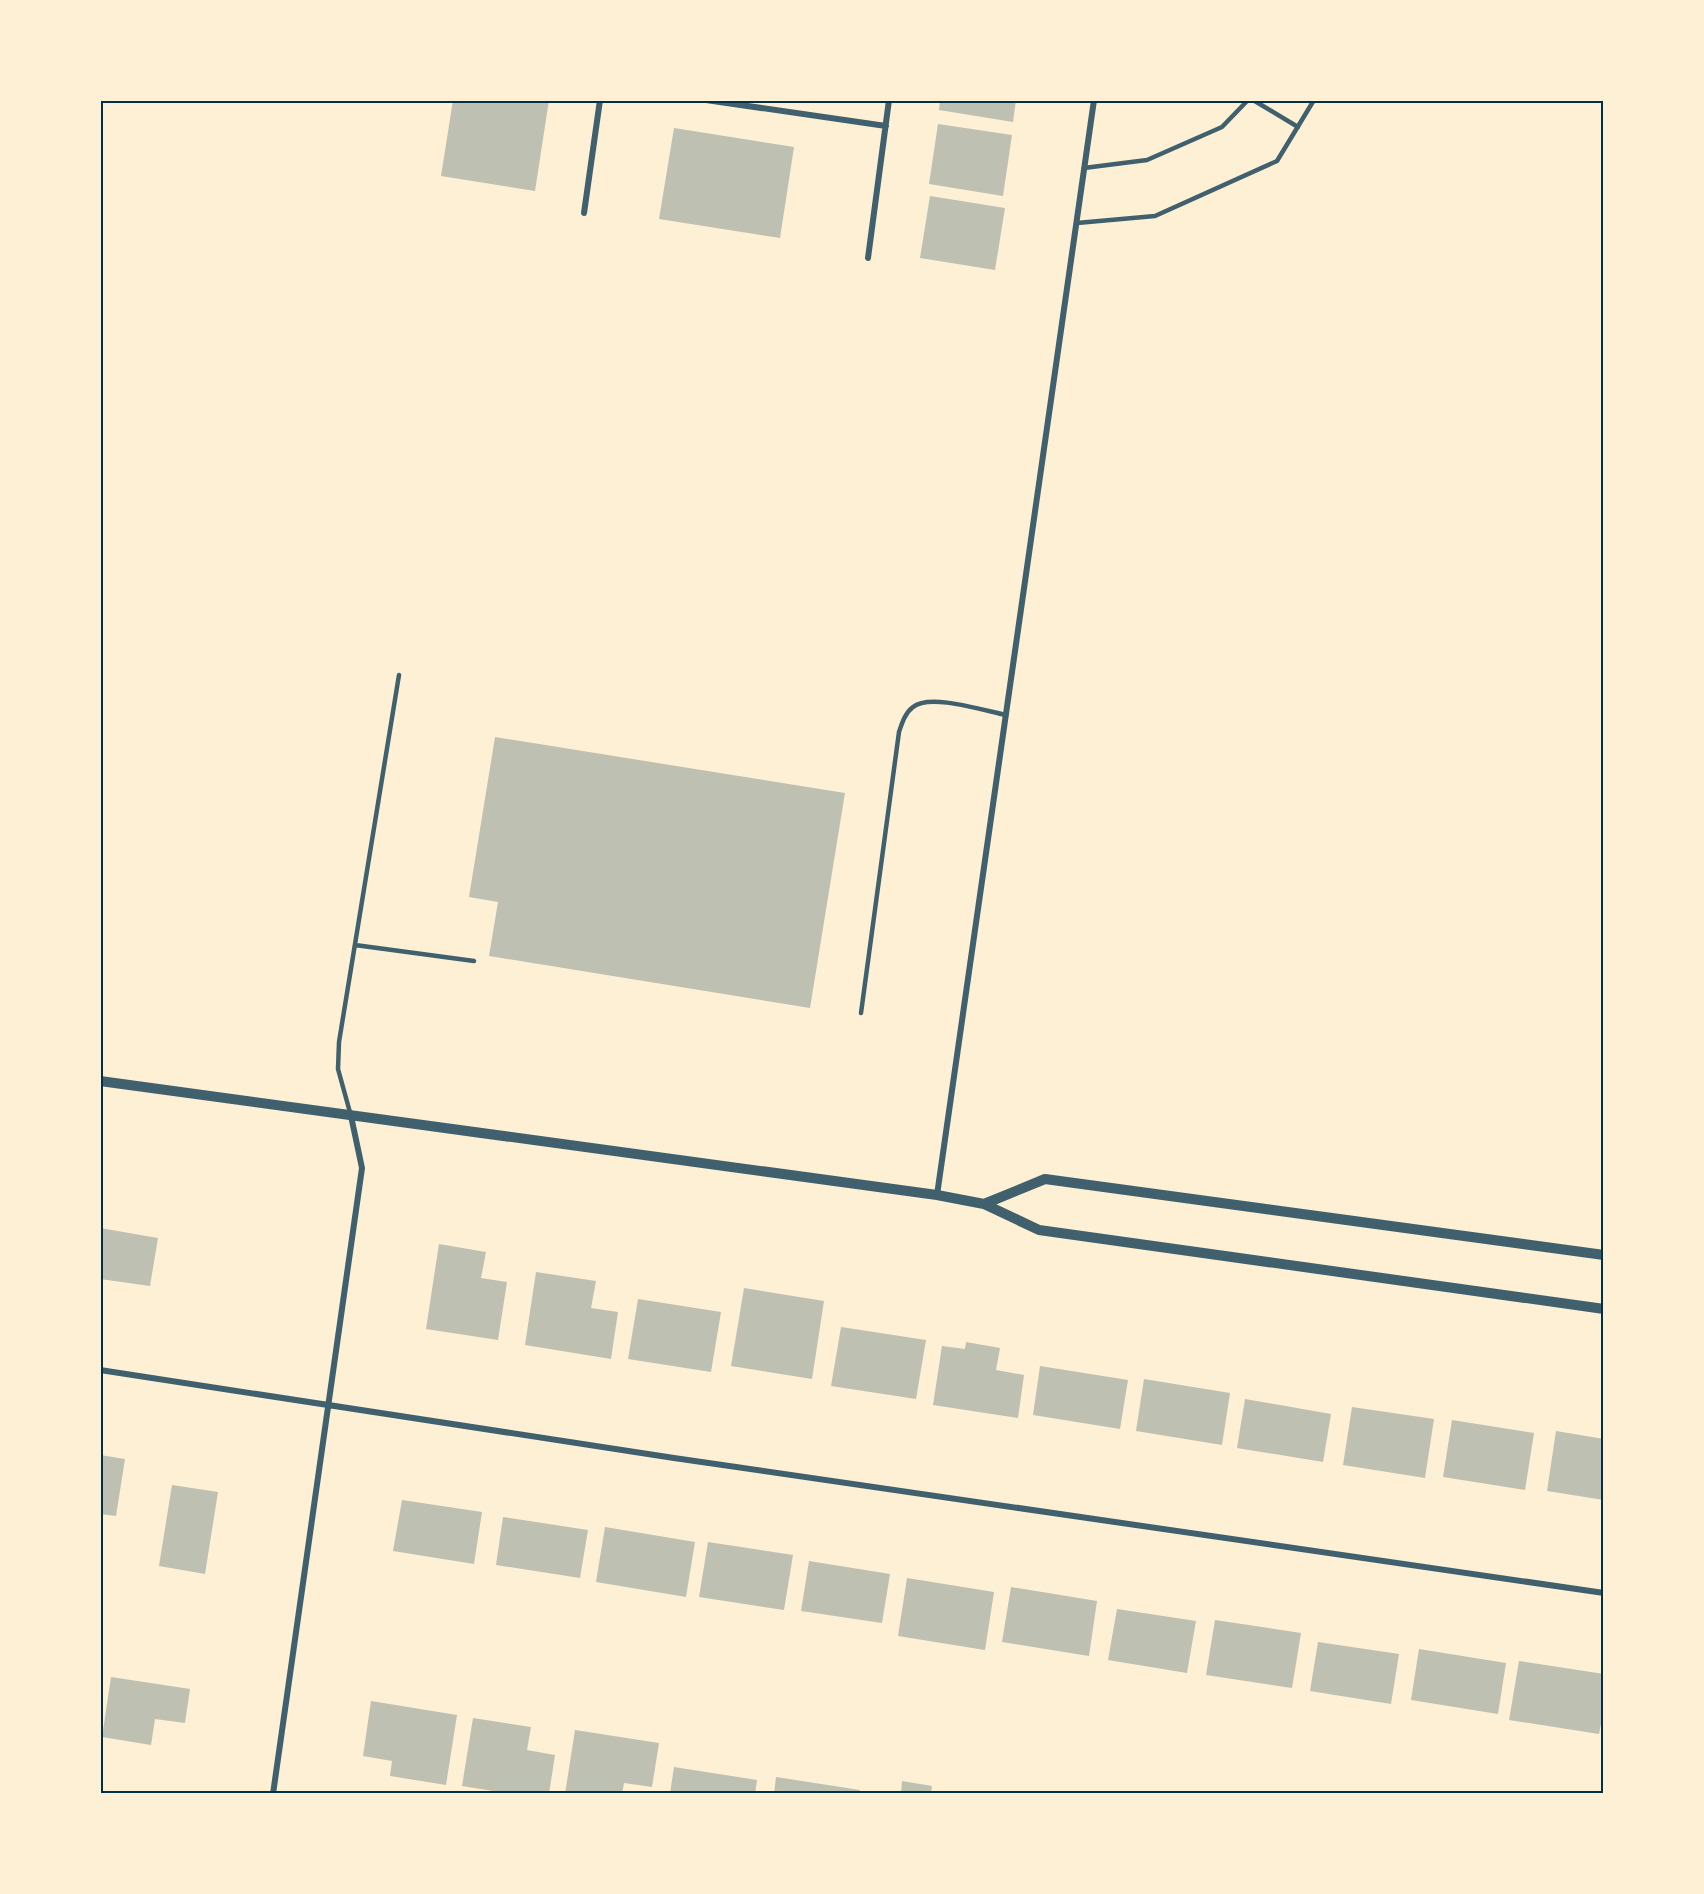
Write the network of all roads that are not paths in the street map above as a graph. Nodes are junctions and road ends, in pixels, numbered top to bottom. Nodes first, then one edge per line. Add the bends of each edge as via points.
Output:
1 (600, 100) edge
2 (706, 100) edge
3 (889, 100) edge
4 (1094, 100) edge
5 (1248, 100) edge
6 (1253, 100) edge
7 (1314, 100) edge
8 (886, 126) junction
9 (1298, 128) junction
10 (1084, 168) junction
11 (584, 213) dead end
12 (1077, 223) junction
13 (868, 258) dead end
14 (399, 675) dead end
15 (1006, 715) junction
16 (355, 945) junction
17 (474, 961) dead end
18 (861, 1013) dead end
19 (100, 1081) edge
20 (351, 1116) junction
21 (937, 1195) junction
22 (984, 1204) junction
23 (1604, 1255) edge
24 (1604, 1309) edge
25 (100, 1370) edge
26 (328, 1403) junction
27 (1604, 1593) edge
28 (273, 1794) edge

1 - 11 street
2 - 8 street
3 - 8 street
4 - 10 street
5 - 10 lane via 1221,127 1147,160
6 - 9 lane
7 - 9 lane
8 - 13 street
9 - 12 lane via 1277,161 1155,216
10 - 12 street
12 - 15 street
14 - 16 lane
15 - 18 lane via 924,702 906,714 899,732
15 - 21 street
16 - 17 lane
16 - 20 lane via 338,1069
19 - 20 street
20 - 21 street
20 - 26 street via 362,1168
21 - 22 street
22 - 23 street via 1045,1179
22 - 24 street via 1039,1230
25 - 26 street
26 - 27 street via 674,1458
26 - 28 street

